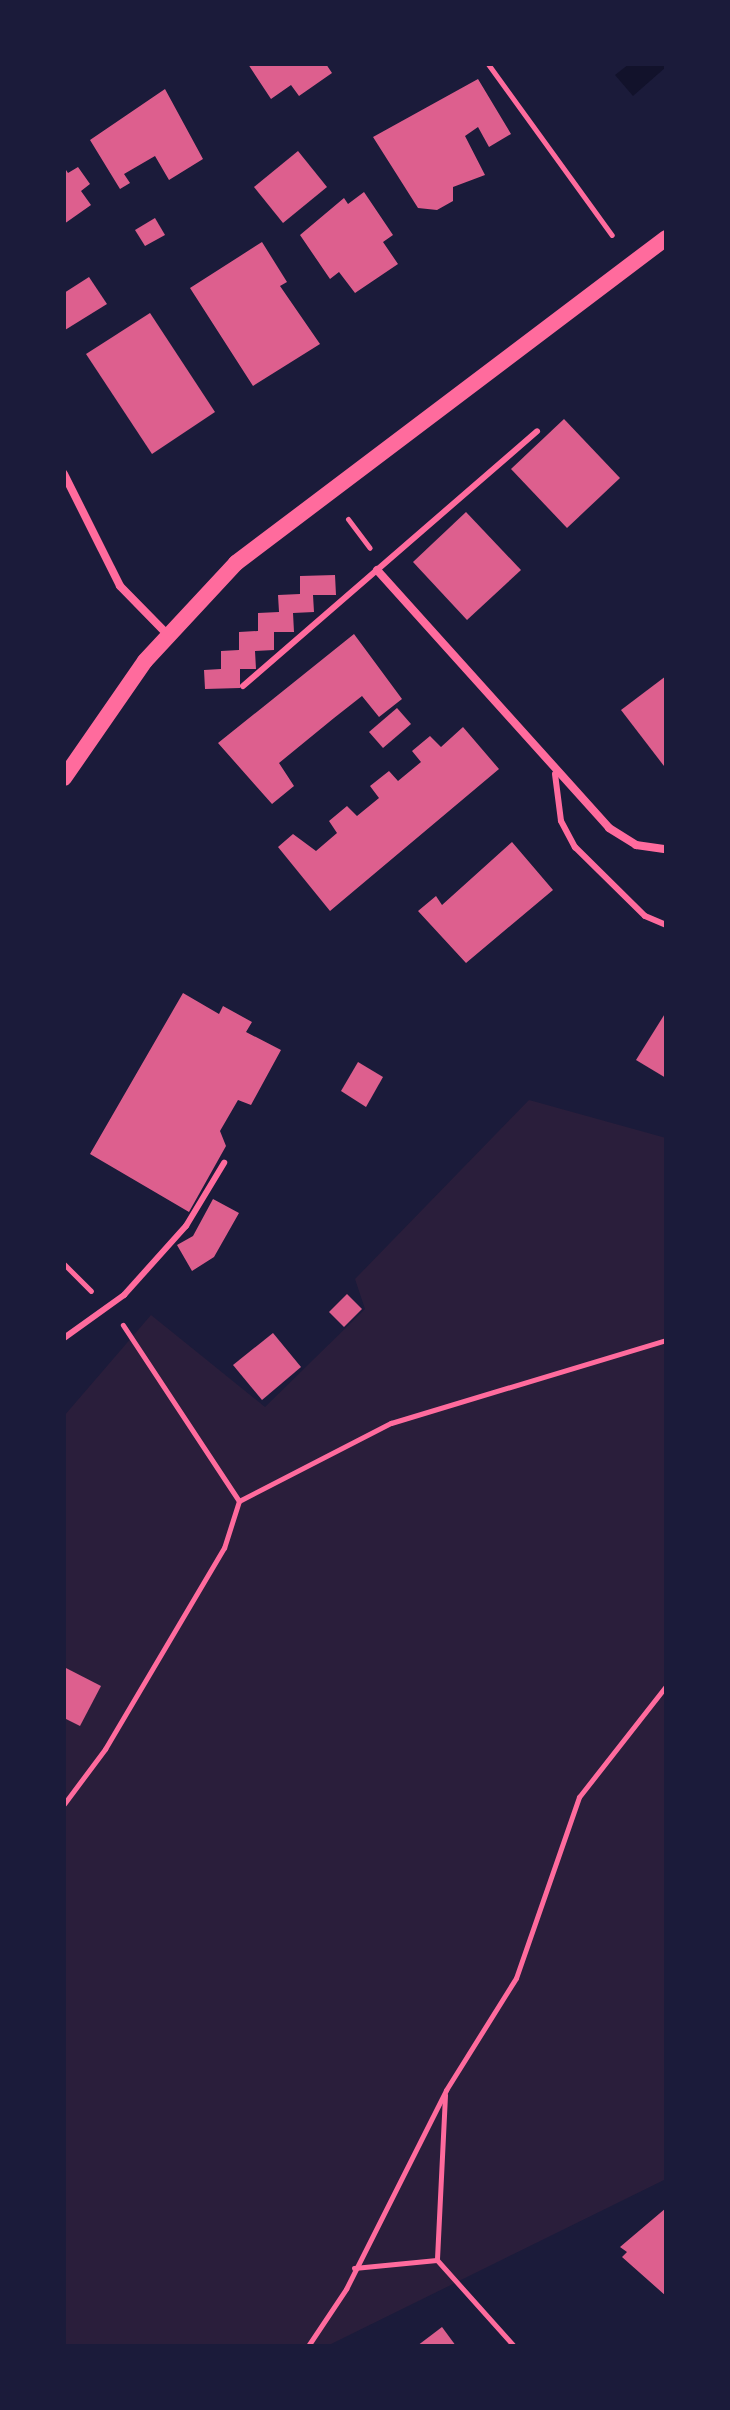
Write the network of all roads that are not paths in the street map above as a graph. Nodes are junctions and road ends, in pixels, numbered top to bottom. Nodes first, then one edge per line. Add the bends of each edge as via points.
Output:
1 (666, 238) edge
2 (537, 431) dead end
3 (64, 474) edge
4 (377, 570) junction
5 (167, 634) junction
6 (243, 686) dead end
7 (555, 774) junction
8 (64, 778) edge
9 (666, 849) edge
10 (666, 925) edge
11 (224, 1163) dead end
12 (64, 1338) edge

1 - 5 main road via 585,306 310,501
2 - 4 lane
3 - 5 street via 120,586
4 - 6 lane
4 - 7 street
5 - 8 main road
7 - 9 street via 609,828 636,845
7 - 10 lane via 561,821 575,847 645,916
11 - 12 lane via 186,1226 110,1310

